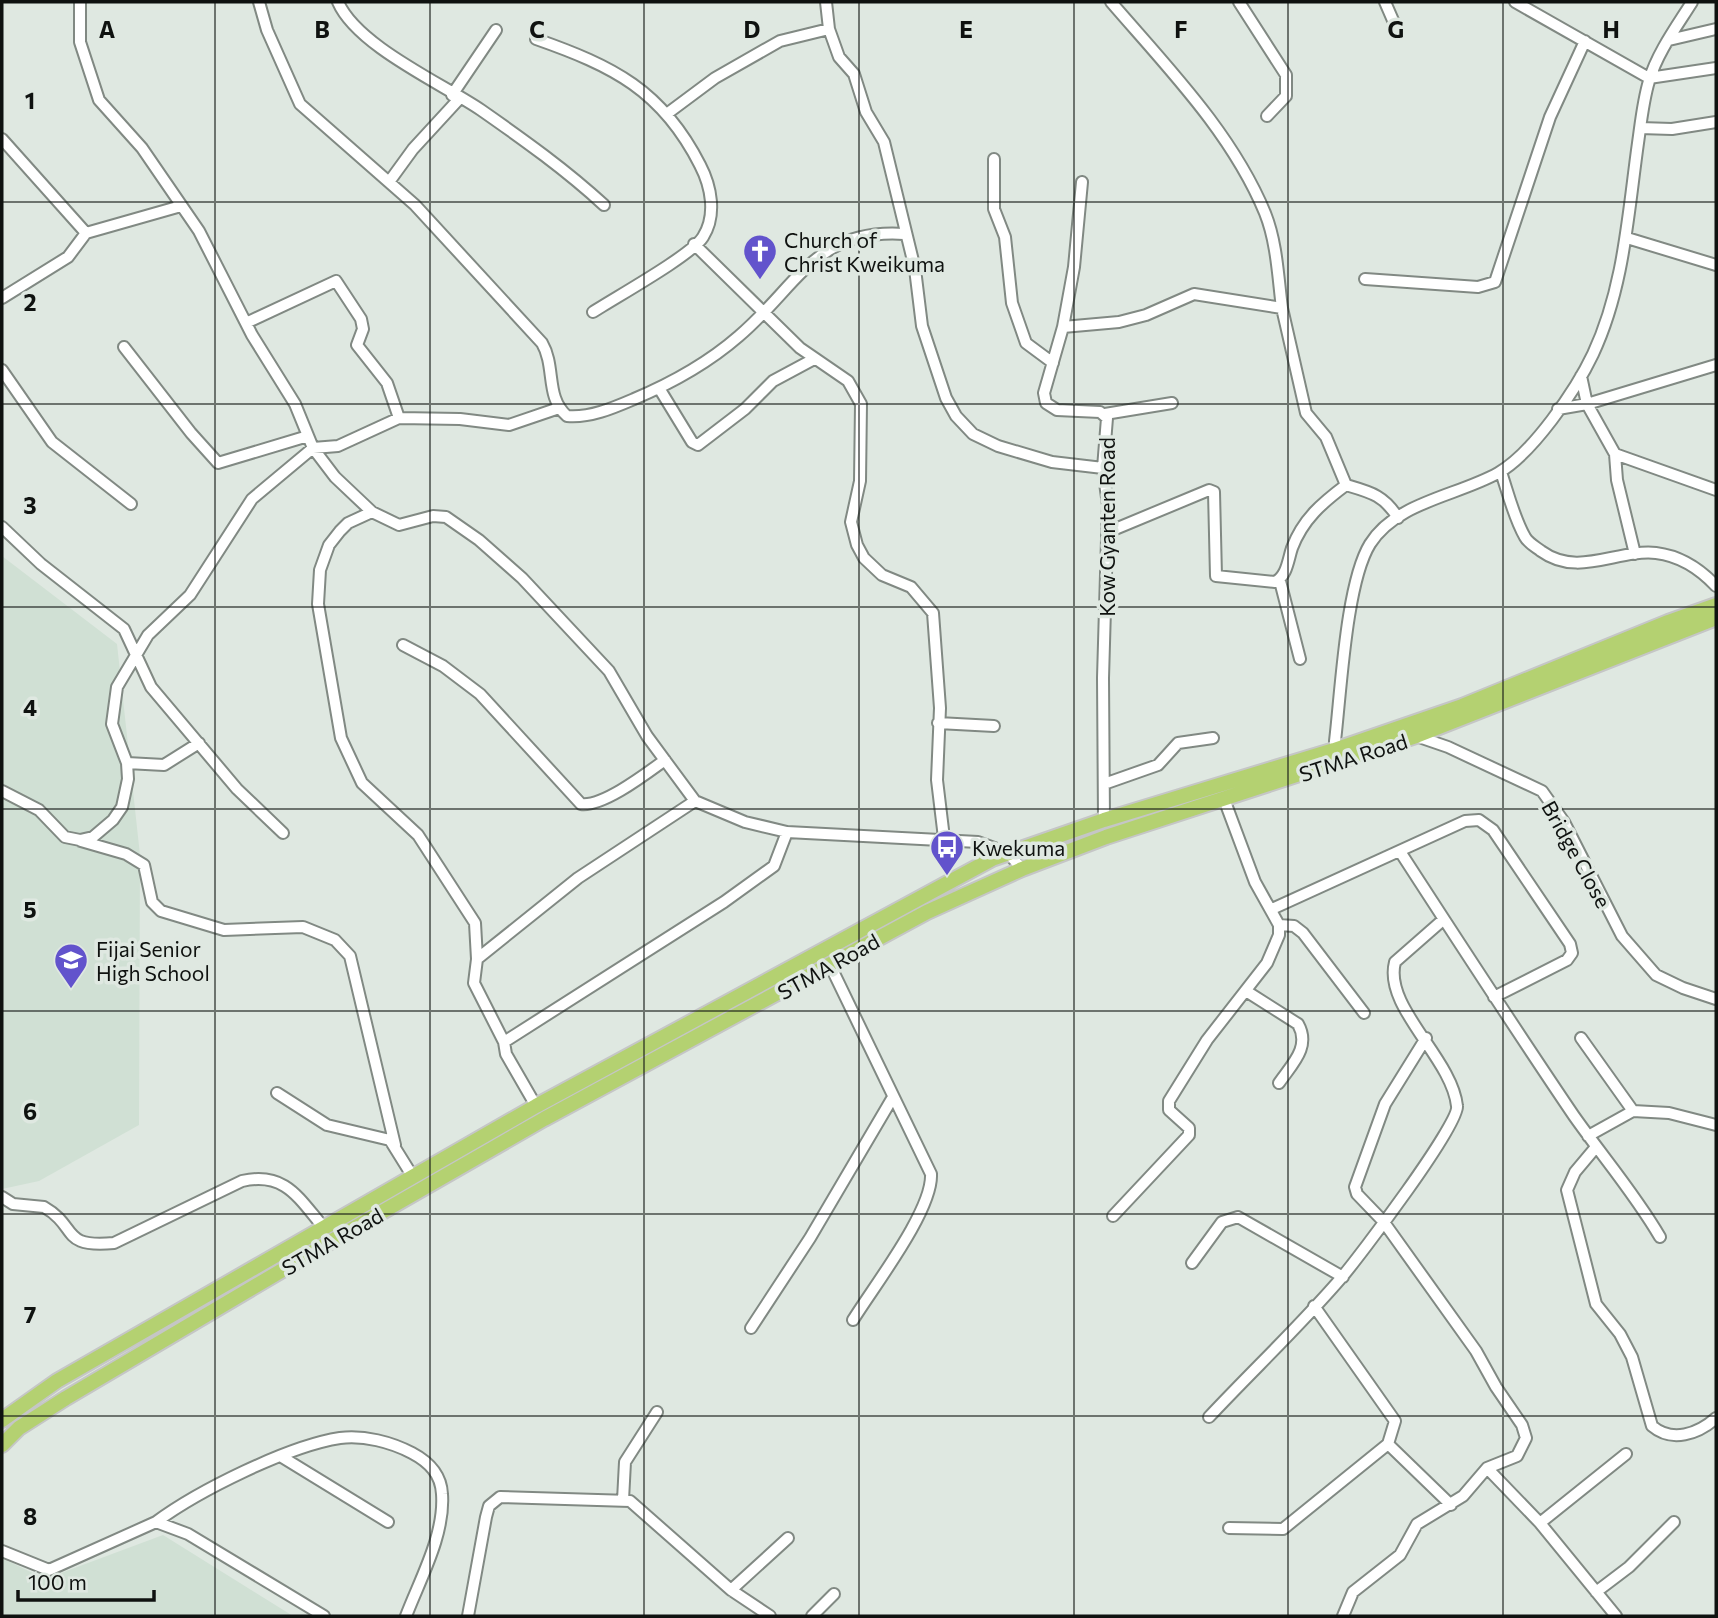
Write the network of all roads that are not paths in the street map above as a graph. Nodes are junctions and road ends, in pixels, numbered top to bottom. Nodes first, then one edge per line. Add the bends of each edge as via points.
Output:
1 (80, 2) edge
2 (259, 2) edge
3 (338, 2) edge
4 (826, 2) edge
5 (1111, 2) edge
6 (1238, 2) edge
7 (1385, 2) edge
8 (1516, 2) edge
9 (1692, 2) edge
10 (1395, 25) dead end
11 (829, 29) junction
12 (1716, 29) edge
13 (496, 30) dead end
14 (536, 38) dead end
15 (1669, 40) junction
16 (1585, 41) junction
17 (1716, 68) edge
18 (1649, 78) junction
19 (455, 97) junction
20 (668, 113) junction
21 (1268, 116) dead end
22 (1716, 122) edge
23 (1640, 128) junction
24 (2, 139) edge
25 (994, 159) dead end
26 (389, 182) junction
27 (1082, 182) dead end
28 (604, 205) dead end
29 (181, 206) junction
30 (86, 233) junction
31 (904, 234) junction
32 (1627, 238) junction
33 (694, 244) junction
34 (1716, 265) edge
35 (1366, 279) dead end
36 (2, 298) edge
37 (1282, 308) junction
38 (593, 312) dead end
39 (762, 313) junction
40 (246, 323) junction
41 (1063, 327) junction
42 (124, 347) dead end
43 (814, 359) junction
44 (1053, 363) junction
45 (1716, 365) edge
46 (2, 370) edge
47 (1580, 376) junction
48 (659, 388) junction
49 (1172, 403) dead end
50 (1587, 404) junction
51 (559, 408) junction
52 (1558, 409) junction
53 (1105, 414) junction
54 (399, 418) junction
55 (308, 436) junction
56 (313, 448) junction
57 (1615, 454) junction
58 (1103, 468) junction
59 (1501, 472) junction
60 (1346, 485) junction
61 (1716, 490) edge
62 (131, 504) dead end
63 (372, 512) junction
64 (1398, 518) junction
65 (2, 527) edge
66 (1108, 532) junction
67 (1634, 554) junction
68 (1280, 580) junction
69 (1716, 586) edge
70 (1716, 605) edge
71 (1716, 618) edge
72 (404, 645) dead end
73 (136, 656) junction
74 (1300, 659) dead end
75 (938, 723) junction
76 (994, 726) dead end
77 (1416, 736) junction
78 (1213, 738) dead end
79 (199, 743) junction
80 (1336, 756) junction
81 (665, 760) junction
82 (127, 763) junction
83 (1104, 784) junction
84 (2, 791) edge
85 (1223, 799) junction
86 (695, 801) junction
87 (1104, 820) junction
88 (787, 832) junction
89 (283, 833) dead end
90 (65, 837) junction
91 (944, 838) junction
92 (1008, 853) junction
93 (1401, 853) junction
94 (1022, 869) junction
95 (1272, 909) junction
96 (1444, 919) junction
97 (1279, 925) junction
98 (477, 960) junction
99 (830, 965) junction
100 (1246, 991) junction
101 (1494, 997) junction
102 (1716, 999) edge
103 (1364, 1013) dead end
104 (1426, 1038) junction
105 (1581, 1038) dead end
106 (504, 1042) junction
107 (1279, 1083) dead end
108 (278, 1093) dead end
109 (893, 1097) junction
110 (536, 1106) junction
111 (1633, 1111) junction
112 (1716, 1125) edge
113 (1588, 1136) junction
114 (395, 1144) junction
115 (1596, 1147) junction
116 (413, 1177) junction
117 (2, 1196) edge
118 (1113, 1216) dead end
119 (1383, 1221) junction
120 (325, 1229) junction
121 (1660, 1237) dead end
122 (1192, 1264) dead end
123 (1343, 1276) junction
124 (1314, 1306) junction
125 (853, 1320) dead end
126 (751, 1328) dead end
127 (657, 1412) dead end
128 (1209, 1417) dead end
129 (1716, 1418) edge
130 (2, 1420) edge
131 (1388, 1444) junction
132 (2, 1445) edge
133 (1626, 1454) dead end
134 (282, 1457) junction
135 (1488, 1468) junction
136 (623, 1500) junction
137 (1451, 1505) junction
138 (156, 1522) junction
139 (388, 1522) dead end
140 (1674, 1522) dead end
141 (1540, 1523) junction
142 (1229, 1528) dead end
143 (788, 1538) dead end
144 (2, 1551) edge
145 (731, 1590) junction
146 (1596, 1592) junction
147 (834, 1594) dead end
148 (324, 1616) edge
149 (406, 1616) edge
150 (468, 1616) edge
151 (770, 1616) edge
152 (812, 1616) edge
153 (1343, 1616) edge
154 (1616, 1616) edge

1 - 29 street via 80,42 99,100 134,138
2 - 26 street via 300,104
3 - 19 street via 353,23 381,46
4 - 11 street
5 - 37 street via 1191,96 1238,161 1265,214
6 - 21 street via 1286,75 1286,96
7 - 10 street
8 - 16 street
9 - 15 street
11 - 20 street via 780,41 715,78
11 - 31 street via 884,142
12 - 15 street
13 - 19 street
14 - 20 street via 608,68
15 - 18 street
16 - 18 street
16 - 35 street via 1550,117 1495,282 1478,287
17 - 18 street
18 - 23 street
19 - 26 street
19 - 28 street via 566,170
20 - 33 street via 706,178 712,208 703,238
22 - 23 street via 1672,129
23 - 32 street
24 - 30 street
25 - 44 street via 994,209 1005,237 1012,303 1026,343
26 - 51 street via 456,247 542,343
27 - 41 street, Kow Gyanten Road
29 - 30 street
29 - 40 street
30 - 36 street via 68,257
31 - 39 street via 873,234 838,244 793,277
31 - 58 street via 915,270 922,326 956,416 973,433 998,446 1052,462
32 - 34 street
32 - 47 street via 1612,303
33 - 38 street
33 - 39 street
37 - 41 street via 1194,294 1119,322
37 - 60 street via 1306,413 1326,437
39 - 43 street
39 - 48 street via 708,360
40 - 54 street via 336,281 361,319 357,345 387,383
40 - 55 street
41 - 44 street, Kow Gyanten Road
42 - 55 street via 218,463
43 - 48 street via 773,381 698,445
43 - 75 street via 848,381 861,404 860,481 851,522 857,545 874,569 911,587 933,613
44 - 53 street, Kow Gyanten Road via 1044,393 1046,403 1057,410
45 - 50 street
46 - 62 street via 52,442
47 - 50 street
47 - 52 street
48 - 51 street via 579,417 568,416
49 - 53 street
50 - 52 street
50 - 57 street
51 - 54 street via 509,425
52 - 59 street
53 - 58 street, Kow Gyanten Road
54 - 56 street via 338,446
55 - 56 street
56 - 63 street
56 - 73 street via 252,499 190,595 148,635
57 - 61 street
57 - 67 street
58 - 66 street, Kow Gyanten Road
59 - 64 street
59 - 67 street via 1526,540 1548,556 1584,564
60 - 64 street via 1373,491 1389,503
60 - 68 street via 1313,510
63 - 81 street via 398,525 446,517 479,540 522,578 609,671
63 - 98 street via 340,531 320,570 318,604 341,738 362,783 418,835 472,918 477,929
64 - 80 street via 1370,544 1356,575
65 - 73 street via 124,629
66 - 68 street via 1209,490 1214,492 1216,576
66 - 83 street, Kow Gyanten Road
67 - 69 street via 1675,557 1702,571
68 - 74 street
70 - 80 main road, STMA Road
71 - 77 main road, STMA Road
72 - 81 street via 480,694 581,804 593,804
73 - 79 street via 151,687
73 - 82 street via 117,687 111,714
75 - 76 street
75 - 91 street via 937,780
77 - 80 main road, STMA Road
77 - 102 street, Bridge Close via 1542,791 1564,822 1622,936 1656,975
78 - 83 street via 1178,743 1158,765
79 - 82 street via 164,765
79 - 89 street via 237,789
80 - 85 main road, STMA Road
80 - 87 main road, STMA Road
81 - 86 street
82 - 90 street via 127,790 113,820 93,837
83 - 87 street, Kow Gyanten Road
84 - 90 street via 39,810
85 - 94 main road, STMA Road
85 - 95 street via 1255,882
86 - 88 street via 746,822
86 - 98 street via 578,878
87 - 92 main road, STMA Road
88 - 91 street
88 - 106 street via 774,866
90 - 114 street via 125,854 144,865 152,901 161,911 224,930 303,927 335,940 350,956
91 - 92 street via 978,842
92 - 94 street
92 - 110 main road, STMA Road
93 - 95 street
93 - 96 street
93 - 101 street via 1445,829 1479,820 1493,830 1570,944 1572,953 1566,960
94 - 99 main road, STMA Road via 927,912
95 - 97 street
96 - 101 street
96 - 104 street via 1395,962 1393,969 1400,998
97 - 100 street via 1270,956
97 - 103 street via 1294,926 1303,933
98 - 106 street via 476,990
99 - 109 street
99 - 132 main road, STMA Road via 335,1238 66,1398
100 - 107 street via 1298,1024 1303,1033 1304,1045
100 - 118 street via 1207,1040 1169,1101 1169,1110 1189,1128 1189,1135
101 - 113 street
104 - 119 street via 1385,1104 1355,1187
104 - 119 street via 1443,1068 1458,1112
105 - 111 street
106 - 110 street via 506,1054
108 - 114 street via 327,1125
109 - 125 street via 931,1174 932,1188 919,1218
109 - 126 street
110 - 116 main road, STMA Road
111 - 112 street via 1669,1113
111 - 113 street
113 - 115 street
114 - 116 street
115 - 121 street via 1639,1201
115 - 129 street via 1567,1190 1596,1304 1632,1357 1652,1426 1669,1435 1690,1434
116 - 120 main road, STMA Road
117 - 120 street via 13,1203 44,1207 72,1238 94,1245 114,1243 242,1181 262,1176 287,1187
119 - 123 street
119 - 135 street via 1476,1351 1522,1425 1526,1438 1517,1456
120 - 130 main road, STMA Road via 57,1381
122 - 123 street via 1222,1222 1237,1217
123 - 124 street
124 - 128 street
124 - 131 street via 1395,1421
127 - 136 street via 625,1462
131 - 137 street
131 - 142 street via 1283,1529
133 - 141 street
134 - 138 street
134 - 139 street
134 - 149 street via 342,1438 384,1441 424,1459 434,1470 442,1494 441,1516
135 - 137 street
135 - 141 street
136 - 145 street via 638,1507
136 - 150 street via 500,1497 492,1502 480,1541
137 - 153 street via 1418,1524 1400,1555 1353,1592
138 - 144 street via 49,1570
138 - 148 street via 188,1534
140 - 146 street
141 - 146 street
143 - 145 street
145 - 151 street
146 - 154 street
147 - 152 street

